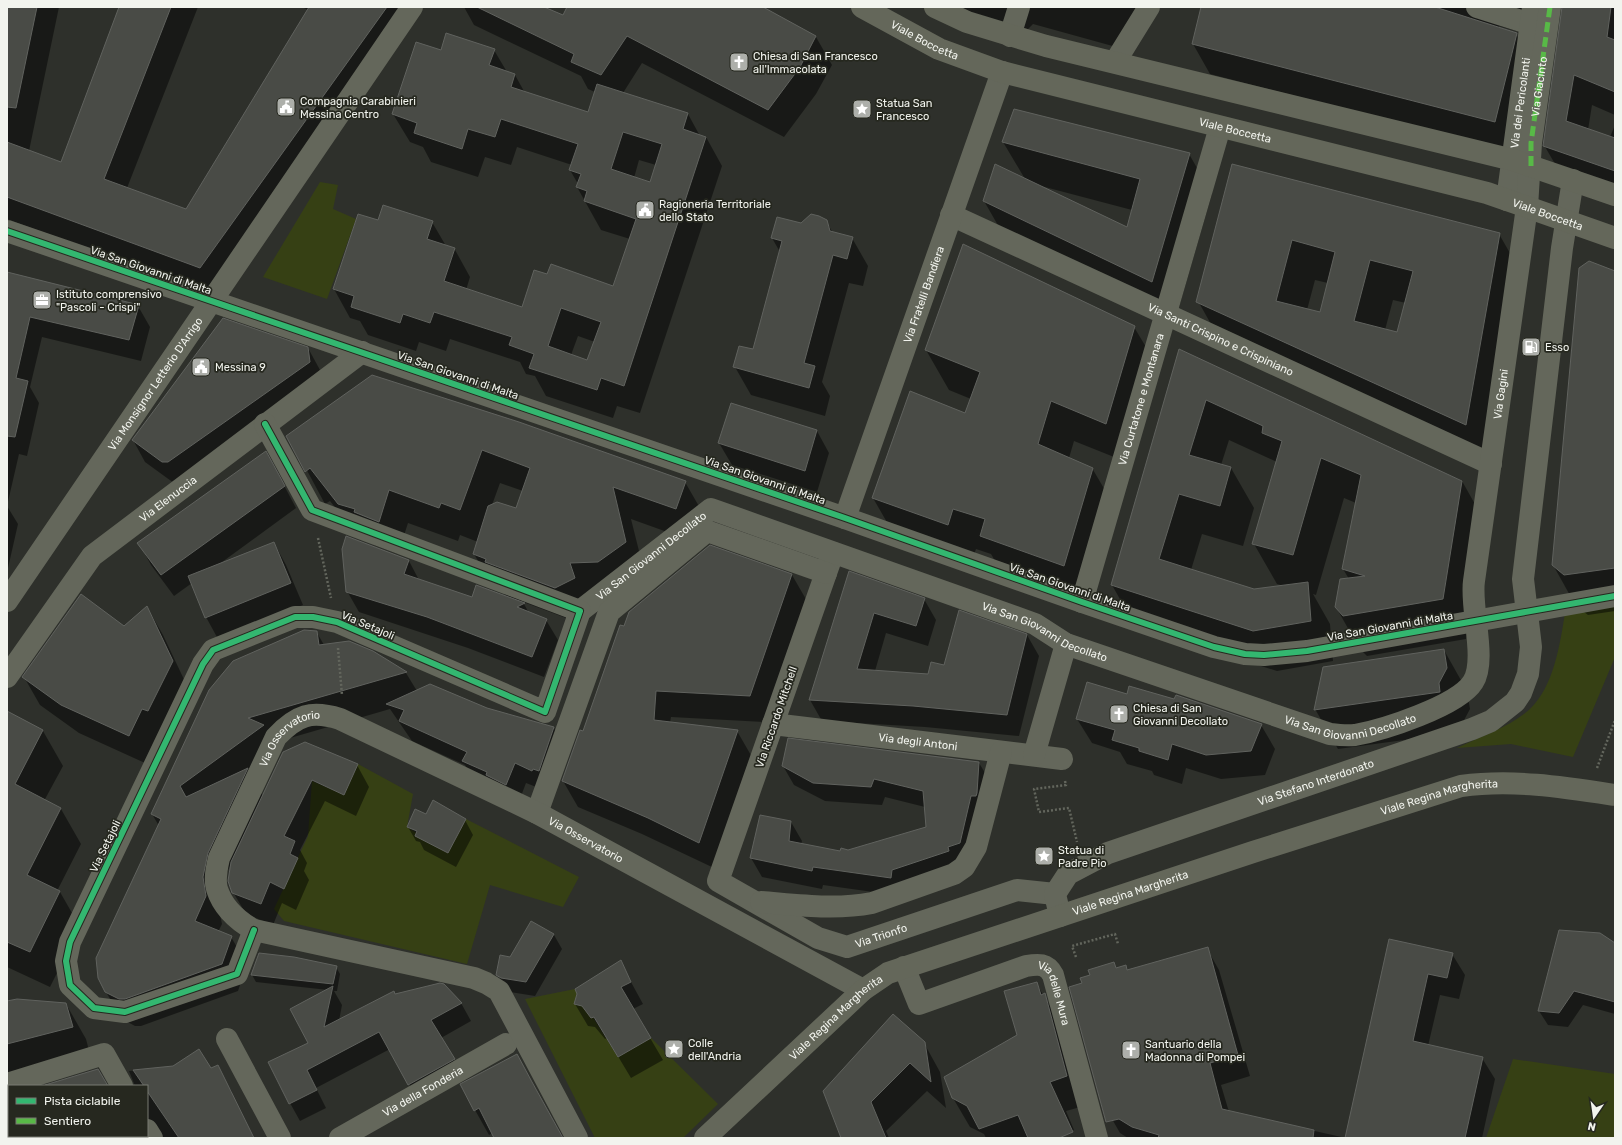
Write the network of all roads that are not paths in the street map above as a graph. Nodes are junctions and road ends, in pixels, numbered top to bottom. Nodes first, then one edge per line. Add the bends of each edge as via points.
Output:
1 (412, 7) edge
2 (862, 7) edge
3 (935, 7) edge
4 (1019, 7) edge
5 (1149, 7) edge
6 (1477, 7) edge
7 (1550, 7) edge
8 (1532, 16) edge
9 (1010, 36) junction
10 (1115, 62) junction
11 (1002, 72) junction
12 (1220, 127) junction
13 (1522, 163) junction
14 (1573, 180) junction
15 (1615, 195) edge
16 (1517, 203) junction
17 (951, 215) junction
18 (1566, 221) junction
19 (7, 231) edge
20 (1615, 238) edge
21 (211, 301) junction
22 (1166, 314) junction
23 (362, 352) junction
24 (265, 424) junction
25 (1491, 464) junction
26 (845, 518) junction
27 (833, 553) junction
28 (826, 573) junction
29 (1615, 596) edge
30 (7, 601) edge
31 (1082, 602) junction
32 (580, 610) junction
33 (1527, 612) junction
34 (1475, 621) junction
35 (1066, 644) junction
36 (7, 677) edge
37 (773, 724) junction
38 (1001, 752) junction
39 (1034, 755) junction
40 (1062, 759) road end
41 (1615, 795) edge
42 (537, 813) junction
43 (718, 881) joint
44 (1055, 894) junction
45 (756, 902) junction
46 (1060, 916) junction
47 (254, 930) junction
48 (904, 967) junction
49 (863, 990) junction
50 (227, 1039) dead end
51 (506, 1044) dead end
52 (7, 1084) edge
53 (121, 1085) edge
54 (280, 1138) edge
55 (340, 1138) edge
56 (577, 1138) edge
57 (705, 1138) edge
58 (1097, 1138) edge

1 - 21 street, Via Monsignor Letterio D'Arrigo
2 - 11 main road, Viale Boccetta via 939,49
3 - 9 main road via 967,22
4 - 9 street
5 - 10 street
6 - 8 street
7 - 13 street, Via Giacinto via 1531,143
8 - 13 street, Via dei Pericolanti
9 - 10 main road
10 - 13 main road
11 - 12 main road, Viale Boccetta
11 - 17 street, Via Fratelli Bandiera
12 - 16 main road, Viale Boccetta via 1487,193
12 - 22 street, Via Curtatone e Montanara
13 - 14 main road
13 - 16 street, Via Gagini
14 - 15 main road
14 - 18 street
16 - 18 main road, Viale Boccetta
16 - 25 street, Via Gagini
17 - 22 street, Via Santi Crispino e Crispiniano
17 - 26 street, Via Fratelli Bandiera
18 - 20 main road, Viale Boccetta
18 - 33 street via 1523,580
19 - 21 street, Via San Giovanni di Malta
21 - 23 street, Via San Giovanni di Malta
21 - 30 street, Via Monsignor Letterio D'Arrigo
22 - 25 street, Via Santi Crispino e Crispiniano
22 - 31 street, Via Curtatone e Montanara
23 - 24 street, Via Elenuccia
23 - 26 street, Via San Giovanni di Malta
24 - 32 street via 312,510
24 - 36 street, Via Elenuccia via 92,556
25 - 34 street, Via Gagini via 1472,590
26 - 31 street, Via San Giovanni di Malta
27 - 28 street, Via Riccardo Mitchell
27 - 32 street, Via San Giovanni Decollato via 711,509
27 - 35 street, Via San Giovanni Decollato via 1035,624
28 - 37 street, Via Riccardo Mitchell
28 - 42 street via 707,531 609,612
29 - 33 street, Via San Giovanni di Malta
31 - 34 street, Via San Giovanni di Malta via 1214,647 1245,654 1264,655 1307,651
32 - 47 street, Via Setajoli via 545,712 337,622 313,617 295,617 213,650 203,664 70,942 66,961 70,985 94,1008 125,1012 237,974
33 - 34 street, Via San Giovanni di Malta
33 - 44 street, Via Stefano Interdonato via 1532,647 1525,685 1515,702 1491,721 1472,730 1108,853 1068,874
34 - 35 street, Via San Giovanni Decollato via 1478,665 1476,675 1467,690 1445,705 1424,714 1367,732 1342,736
35 - 39 street
37 - 38 street, Via degli Antoni
37 - 43 street, Via Riccardo Mitchell
38 - 39 street, Via degli Antoni
38 - 45 street via 976,847 964,867 954,874 859,906 837,908
39 - 40 street, Via degli Antoni
41 - 46 main road, Viale Regina Margherita via 1511,782 1461,786
42 - 47 street, Via Osservatorio via 340,719 323,714 300,718 276,737 219,858 217,889 231,913 241,923
42 - 49 street, Via Osservatorio
43 - 45 street, Via Trionfo
44 - 45 street, Via Trionfo via 1017,890 847,947 818,938
44 - 46 street
46 - 48 main road, Viale Regina Margherita
47 - 56 street, Via Osservatorio via 474,978 499,991
48 - 49 main road, Viale Regina Margherita via 888,973
48 - 58 street, Via delle Mura via 919,1004 1026,966 1043,965 1050,969 1054,975
49 - 57 main road, Viale Regina Margherita
50 - 54 street
51 - 55 street, Via della Fonderia
52 - 53 street via 104,1054

